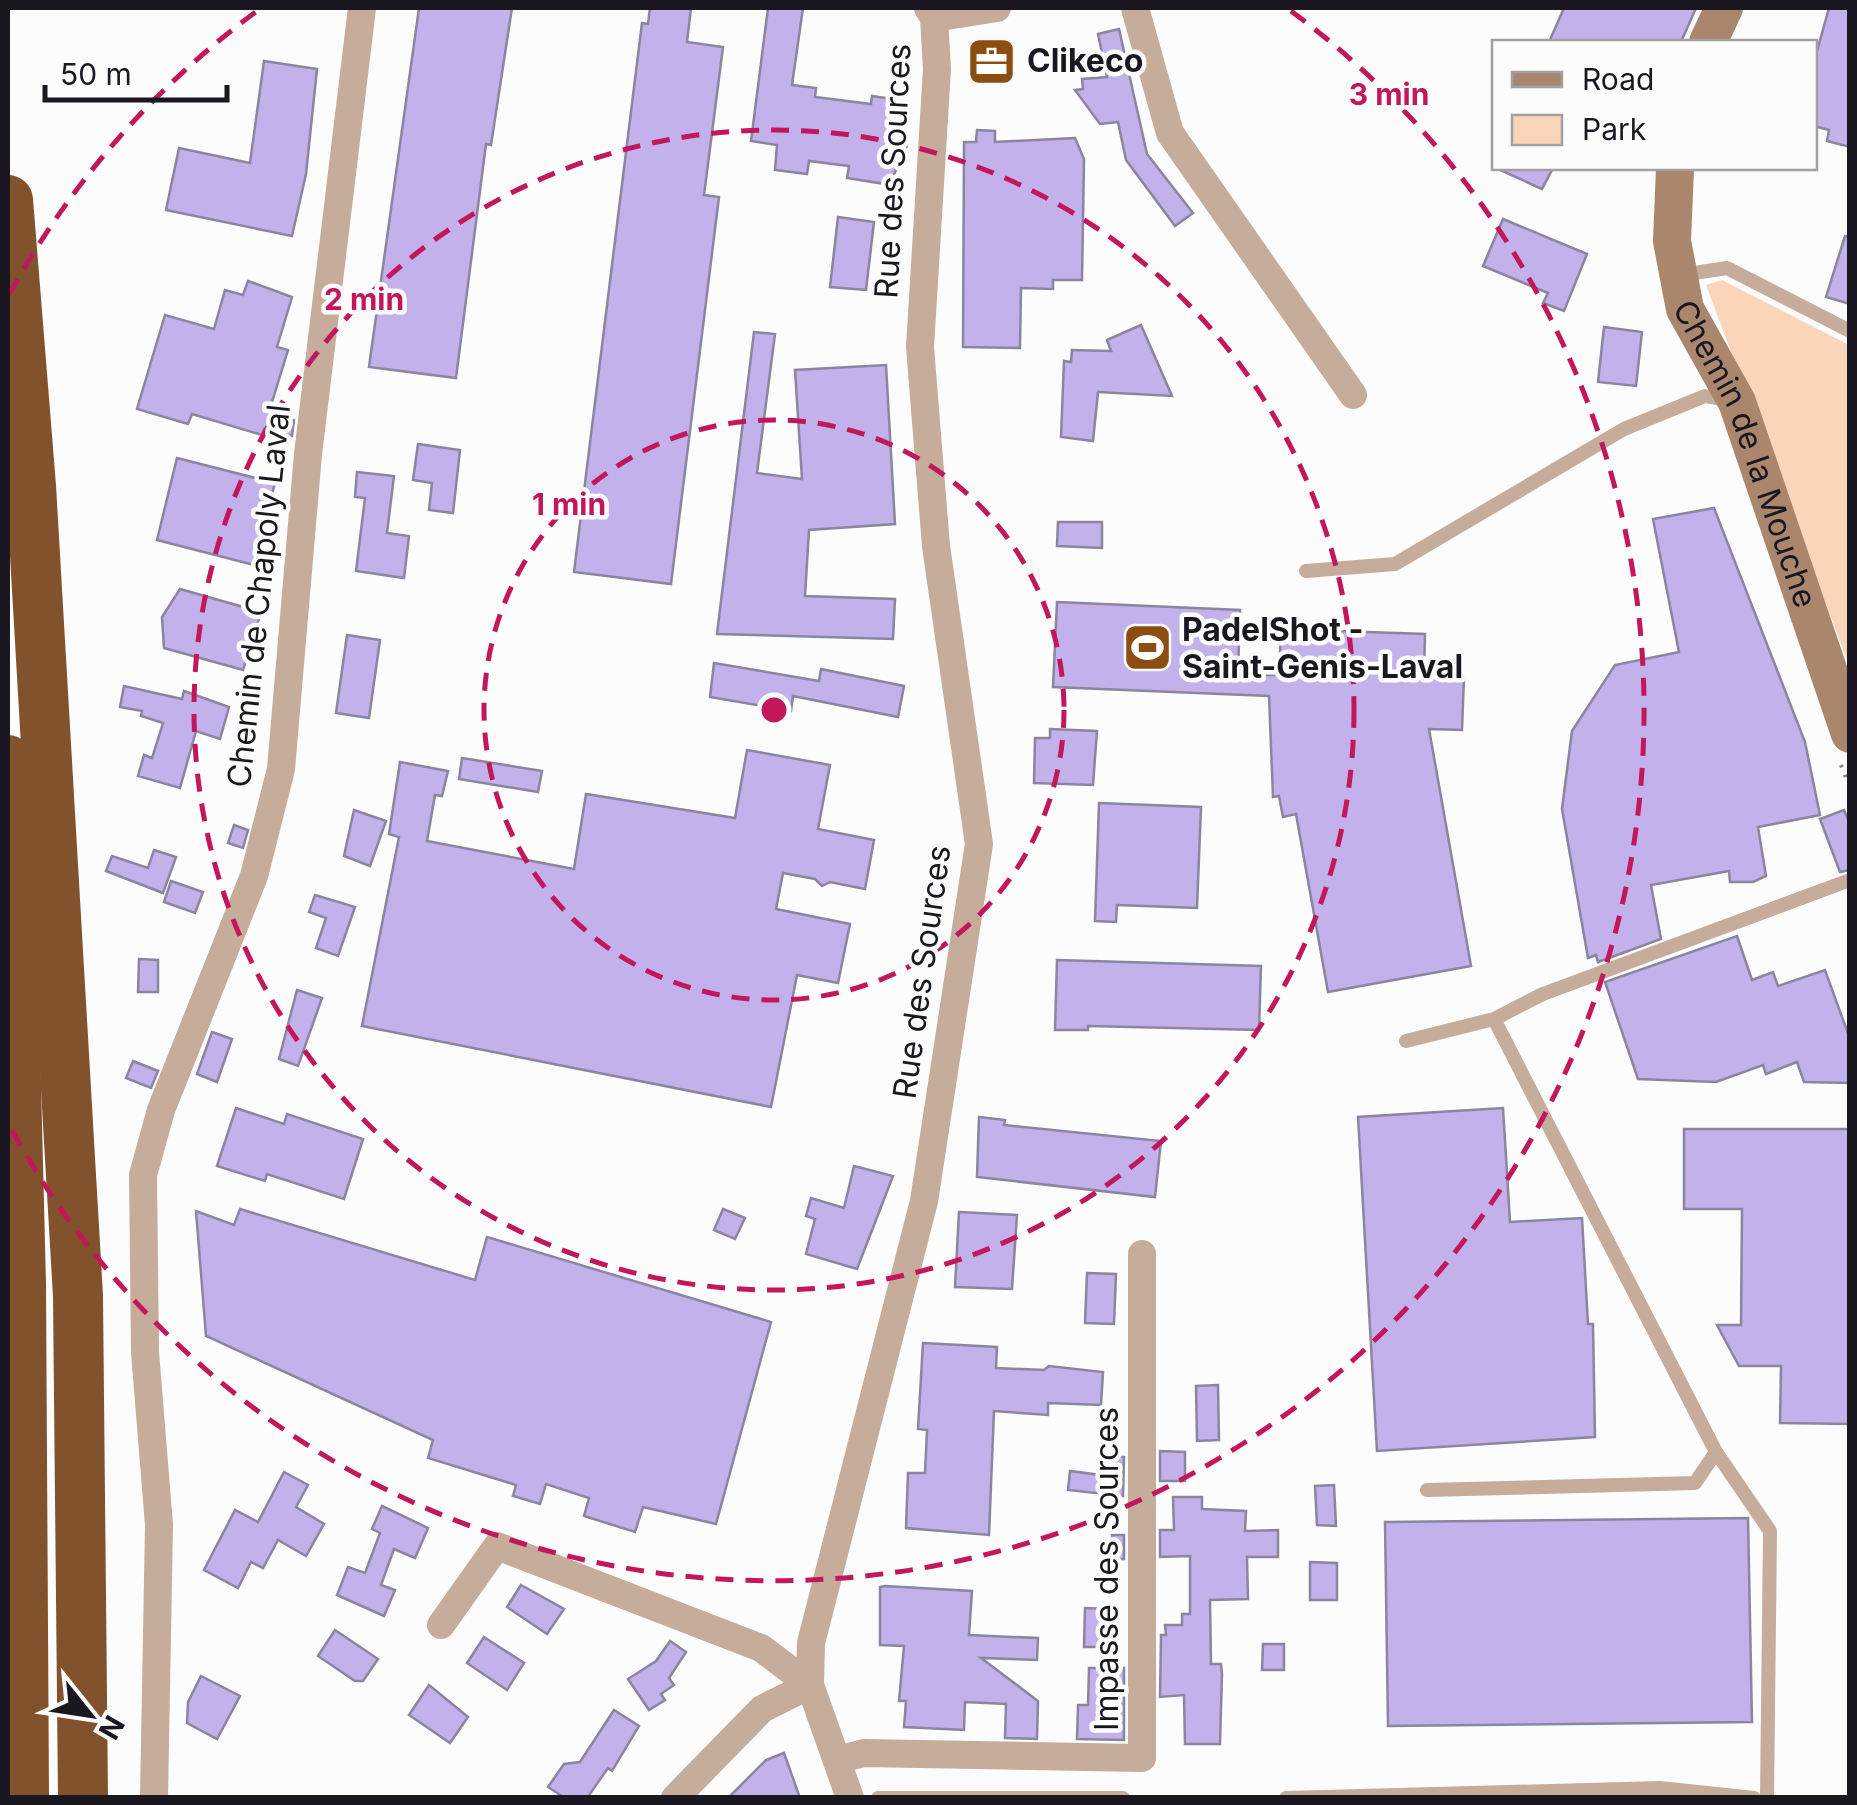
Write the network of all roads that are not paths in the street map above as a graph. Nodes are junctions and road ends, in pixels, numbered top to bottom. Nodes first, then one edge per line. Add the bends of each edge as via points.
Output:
1 (362, 8) edge
2 (998, 8) edge
3 (1135, 8) edge
4 (1724, 8) edge
5 (930, 13) edge
6 (1709, 40) edge
7 (1675, 170) edge
8 (8, 200) edge
9 (1679, 276) junction
10 (1850, 331) edge
11 (1353, 395) dead end
12 (1737, 402) junction
13 (1306, 571) dead end
14 (1850, 734) edge
15 (8, 760) edge
16 (1850, 880) edge
17 (1494, 1019) junction
18 (1406, 1041) dead end
19 (1142, 1254) dead end
20 (1716, 1452) junction
21 (1427, 1490) dead end
22 (441, 1625) dead end
23 (810, 1685) junction
24 (837, 1760) junction
25 (24, 1798) edge
26 (83, 1798) edge
27 (154, 1798) edge
28 (676, 1798) edge
29 (850, 1798) edge
30 (878, 1798) edge
31 (1122, 1798) edge
32 (1286, 1798) edge
33 (1754, 1798) edge
34 (1767, 1798) edge

1 - 27 street, Chemin de Chapoly Laval via 308,454 281,770 254,876 161,1110 143,1174 144,1352 159,1525
2 - 5 street, Rue des Sources
3 - 11 street via 1170,134
4 - 6 street
5 - 23 street, Rue des Sources via 936,69 920,347 936,546 979,844 924,1201 811,1643
7 - 9 street, Chemin de la Mouche via 1672,241
8 - 26 highway via 32,486 78,1296
9 - 10 lane via 1726,268
9 - 12 street, Chemin de la Mouche via 1686,309
12 - 13 lane via 1705,396 1624,429 1395,564
12 - 14 street, Chemin de la Mouche
15 - 25 highway via 21,1265
16 - 17 lane via 1544,994
17 - 18 lane
17 - 20 lane
19 - 24 street, Impasse des Sources via 1142,1758 864,1752
20 - 21 lane via 1695,1484
20 - 34 lane via 1770,1531
22 - 23 street via 496,1546 760,1648
23 - 24 street, Rue des Sources
23 - 28 street via 762,1708
24 - 29 street, Rue des Sources
30 - 31 lane
32 - 33 lane via 1660,1788

